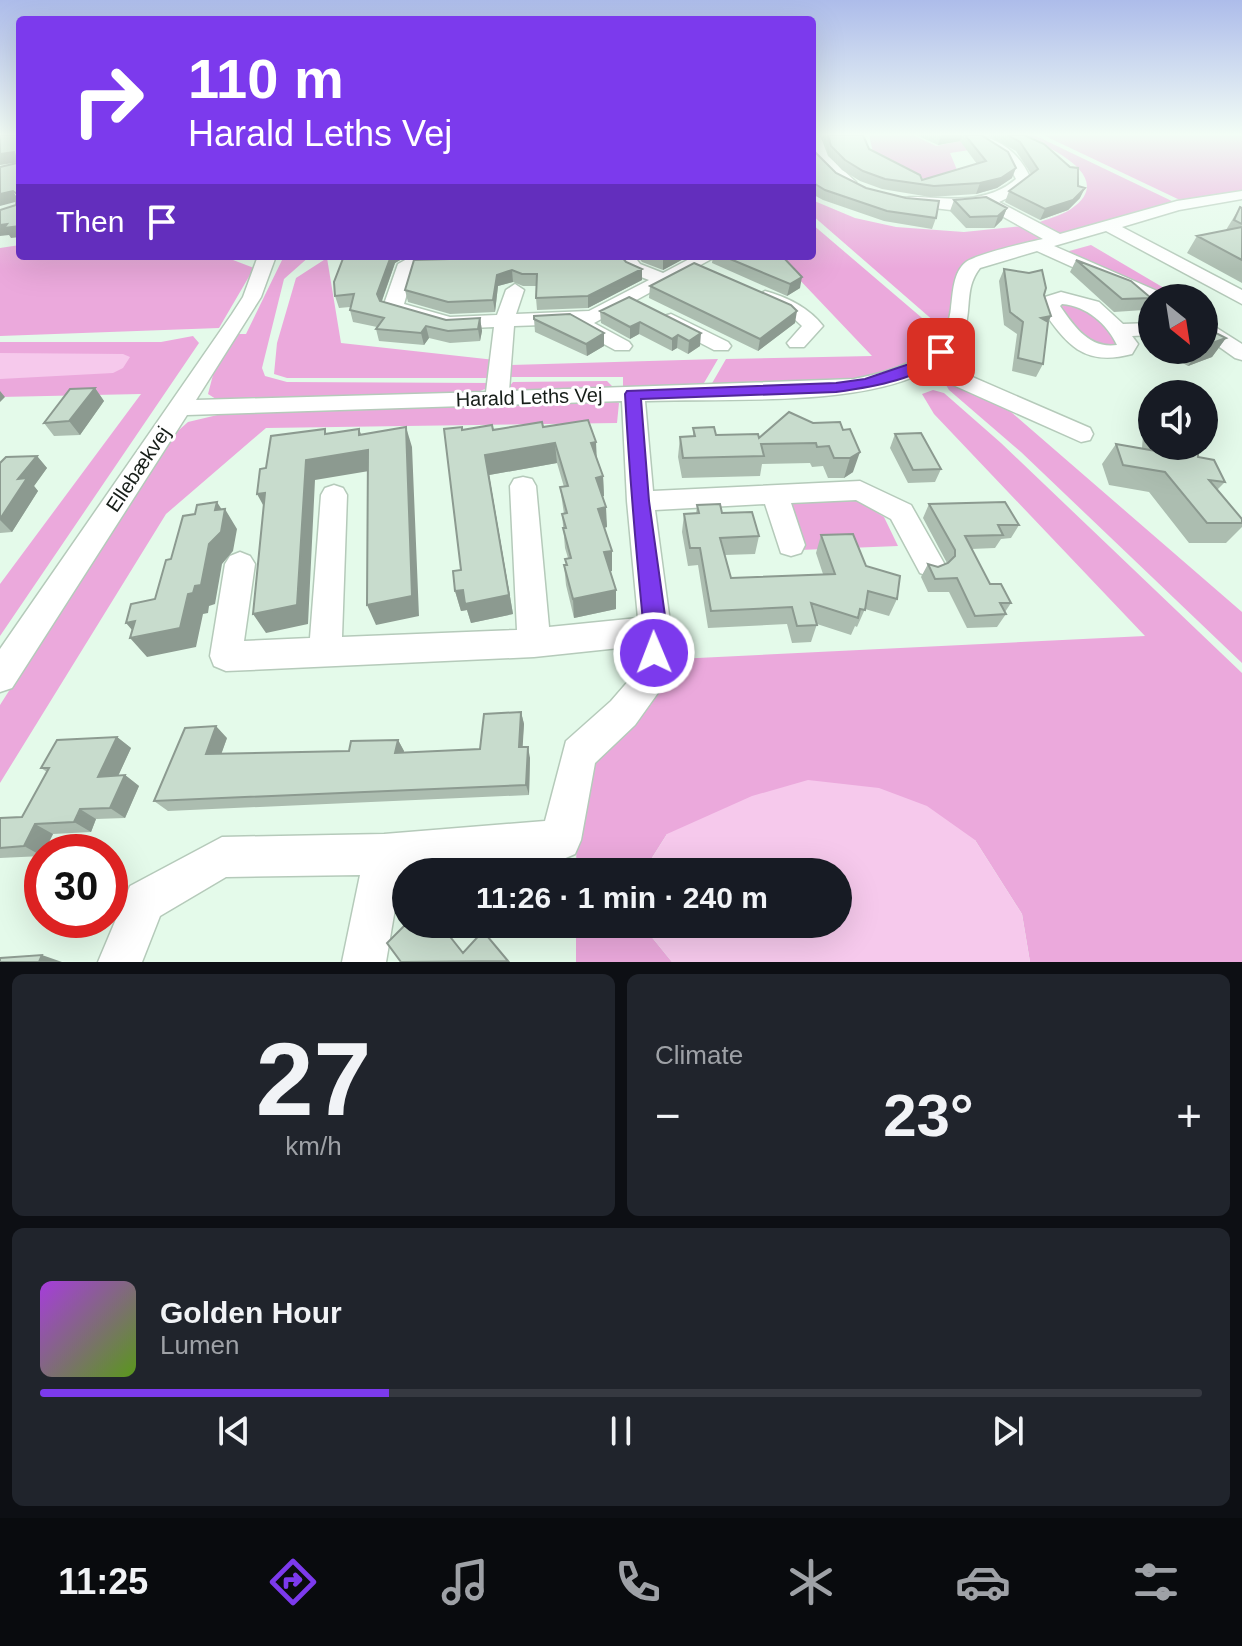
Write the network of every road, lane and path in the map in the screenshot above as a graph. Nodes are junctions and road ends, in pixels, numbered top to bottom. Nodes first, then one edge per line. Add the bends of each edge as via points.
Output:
1 (845, 180) edge
2 (1024, 180) edge
3 (867, 191) edge
4 (1242, 195) edge
5 (893, 199) edge
6 (986, 201) junction
7 (1108, 226) junction
8 (1046, 242) junction
9 (266, 260) edge
10 (408, 260) edge
11 (628, 260) edge
12 (700, 260) edge
13 (470, 263) edge
14 (718, 276) edge
15 (663, 279) junction
16 (744, 287) edge
17 (1138, 288) edge
18 (515, 290) dead end
19 (629, 298) junction
20 (1242, 298) edge
21 (580, 318) junction
22 (505, 319) junction
23 (1138, 329) edge
24 (1119, 330) dead end
25 (1218, 336) edge
26 (797, 343) dead end
27 (622, 346) dead end
28 (721, 346) dead end
29 (1242, 354) edge
30 (924, 364) junction
31 (633, 394) junction
32 (497, 398) junction
33 (178, 408) junction
34 (1081, 434) dead end
35 (523, 486) dead end
36 (775, 494) junction
37 (334, 495) dead end
38 (640, 501) junction
39 (791, 545) dead end
40 (240, 564) dead end
41 (930, 565) edge
42 (655, 630) junction
43 (534, 643) junction
44 (325, 652) junction
45 (0, 677) edge
46 (384, 854) junction
47 (120, 962) edge
48 (364, 962) edge

1 - 3 street
2 - 6 street via 1015,191
4 - 7 street, Harald Leths Vej
5 - 6 street via 948,205
6 - 8 street
7 - 8 street, Harald Leths Vej
7 - 20 street
8 - 17 street
8 - 30 street, Harald Leths Vej via 988,258 966,271 960,321 941,352
9 - 33 street, Ellebækvej via 252,297
10 - 13 street
10 - 22 street via 393,307 449,323
11 - 15 street via 634,268
12 - 14 street
12 - 15 street
15 - 19 street
16 - 26 street via 797,311 813,326
18 - 22 street
19 - 21 street
19 - 28 street
21 - 22 street
21 - 27 street via 583,325
22 - 32 street
23 - 24 street
25 - 29 street
30 - 31 street, Harald Leths Vej via 836,388
30 - 34 street
31 - 32 street, Harald Leths Vej
31 - 38 street
32 - 33 street, Harald Leths Vej
33 - 45 street, Ellebækvej
35 - 43 street
36 - 38 street
36 - 39 street
36 - 41 street via 860,490 901,512
37 - 44 street
38 - 42 street
40 - 44 street via 226,656
42 - 43 street
42 - 46 street via 653,676 579,754 561,840
43 - 44 street
46 - 47 street via 222,857 145,901
46 - 48 street

